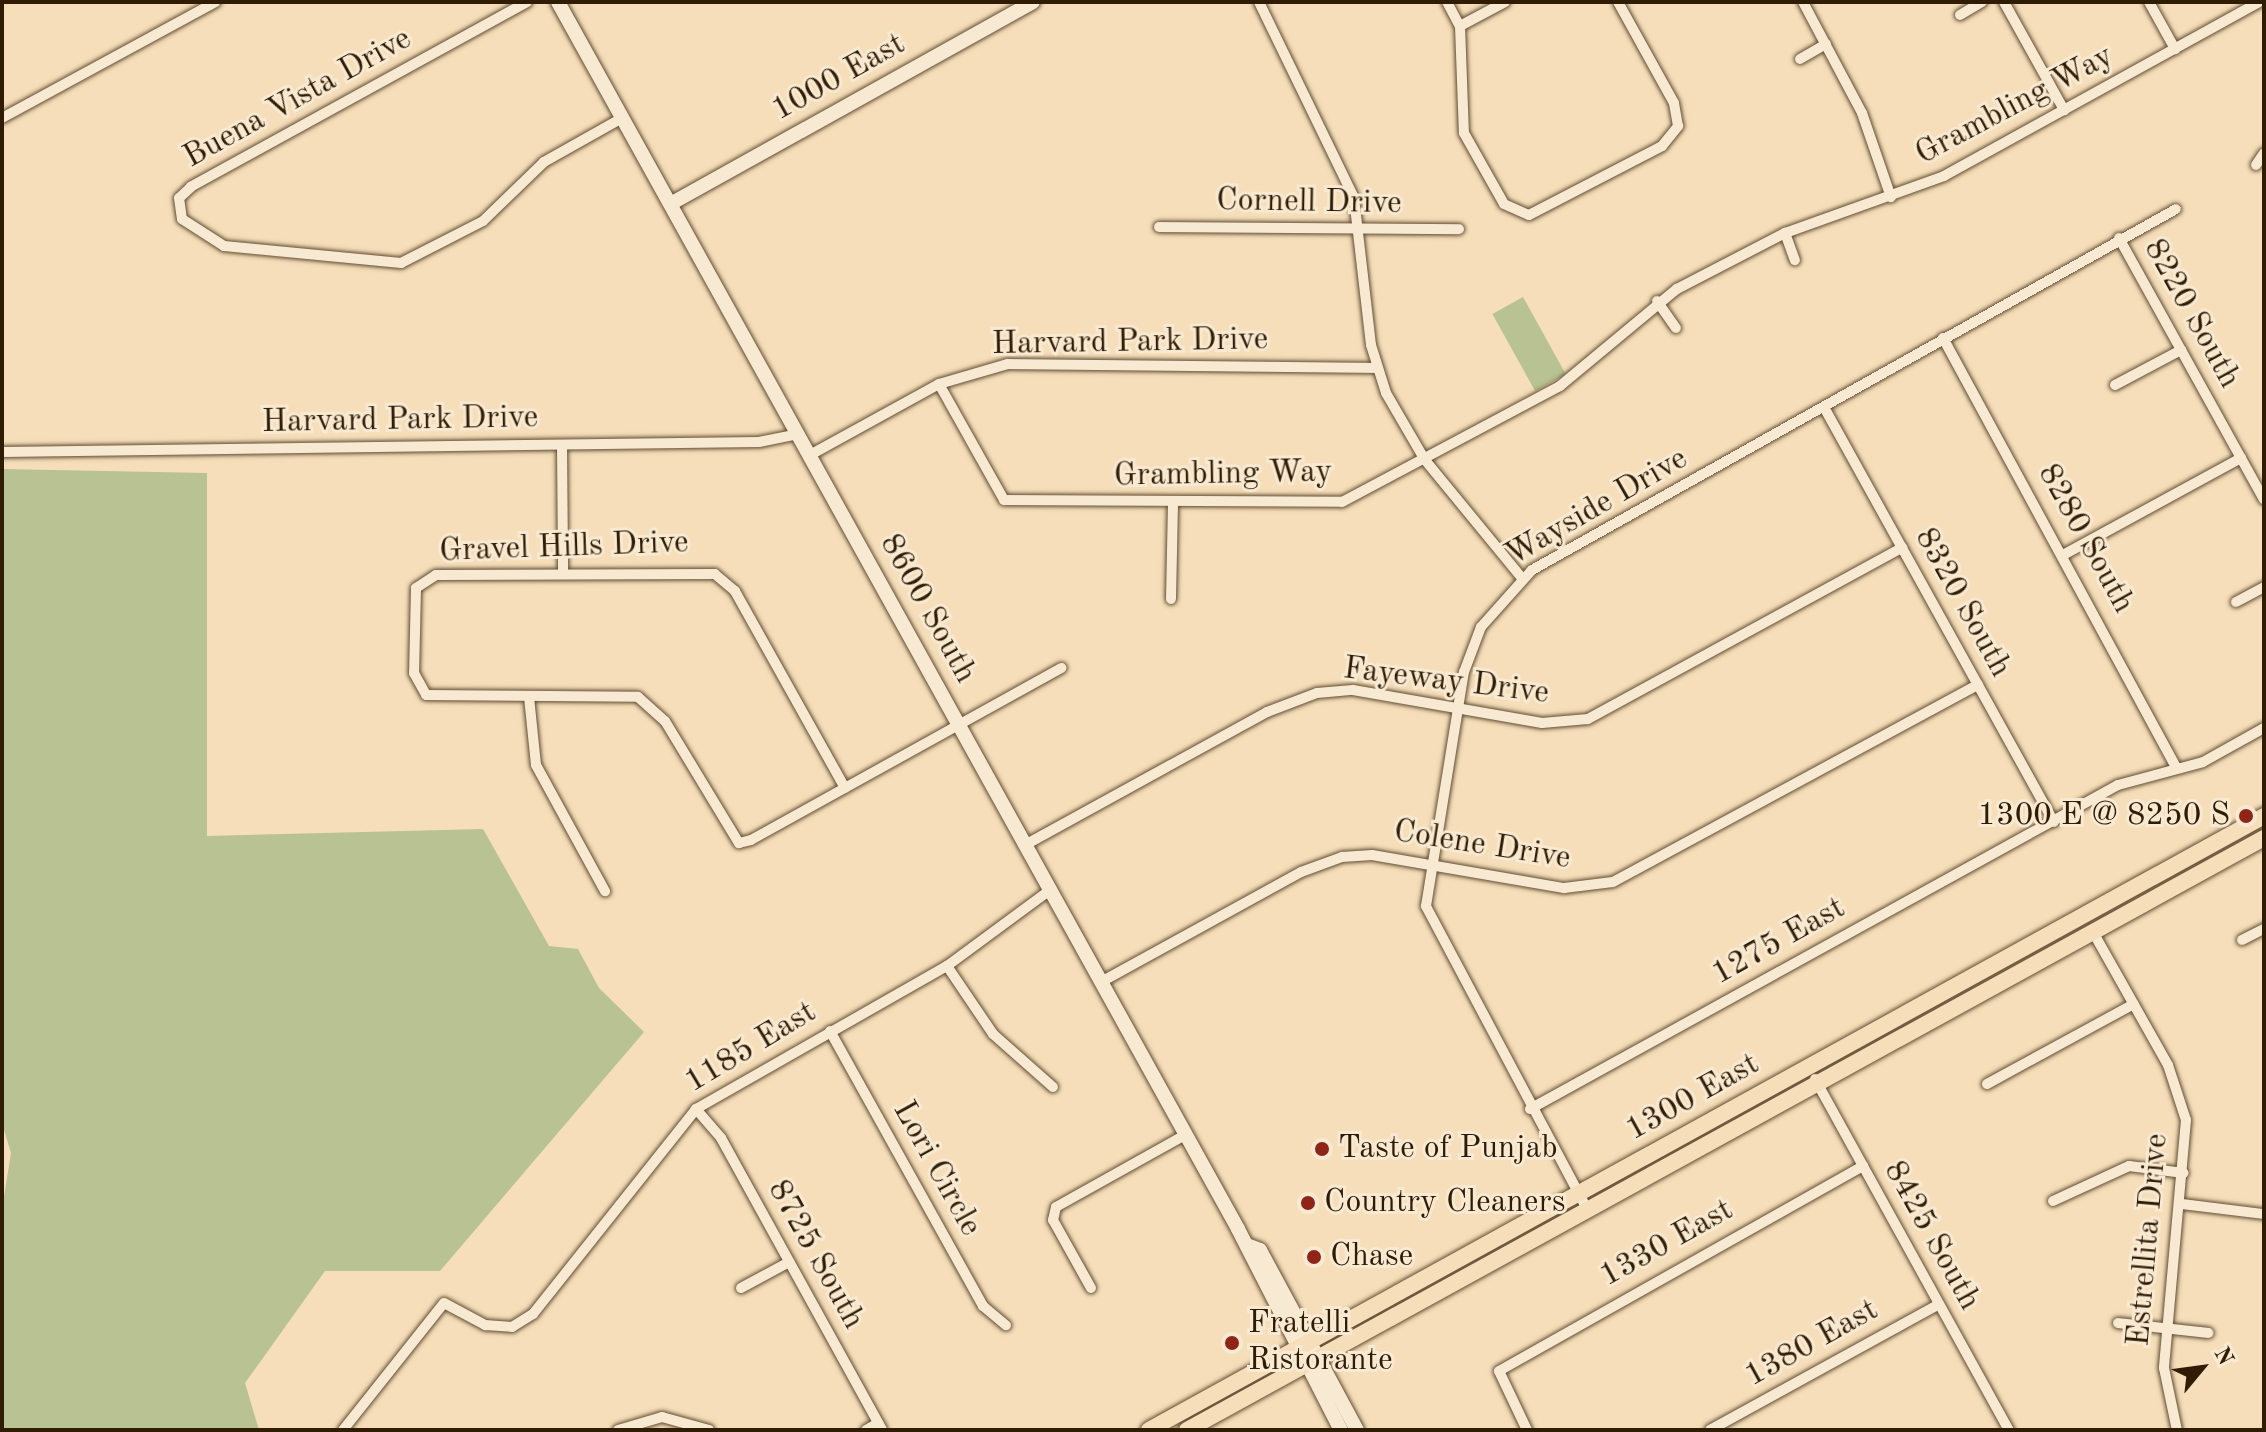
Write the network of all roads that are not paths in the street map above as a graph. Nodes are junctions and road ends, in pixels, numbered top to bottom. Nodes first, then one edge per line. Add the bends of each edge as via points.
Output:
1 (216, 2) edge
2 (527, 2) edge
3 (558, 2) edge
4 (1033, 2) edge
5 (1259, 2) edge
6 (1447, 2) edge
7 (1505, 2) edge
8 (1618, 2) edge
9 (1803, 2) edge
10 (1982, 2) edge
11 (2004, 2) edge
12 (2149, 2) edge
13 (2259, 2) edge
14 (1960, 15) dead end
15 (1460, 26) junction
16 (1826, 44) junction
17 (2175, 49) junction
18 (1800, 59) dead end
19 (2064, 110) junction
20 (2, 118) edge
21 (622, 118) junction
22 (2264, 153) edge
23 (2256, 165) dead end
24 (1891, 197) junction
25 (672, 203) junction
26 (2176, 209) dead end
27 (1159, 227) dead end
28 (1459, 229) dead end
29 (1360, 231) junction
30 (1785, 233) junction
31 (2119, 238) junction
32 (1795, 260) dead end
33 (1657, 301) junction
34 (1676, 328) dead end
35 (1943, 338) junction
36 (2181, 350) junction
37 (1376, 368) junction
38 (939, 384) junction
39 (2115, 385) dead end
40 (1825, 409) junction
41 (799, 434) junction
42 (562, 445) junction
43 (2, 452) edge
44 (810, 455) junction
45 (2241, 458) junction
46 (1425, 460) junction
47 (2264, 500) edge
48 (1173, 503) junction
49 (1902, 548) junction
50 (2063, 555) junction
51 (563, 572) junction
52 (1522, 578) junction
53 (2264, 587) edge
54 (1171, 599) dead end
55 (2236, 602) dead end
56 (1061, 668) dead end
57 (1978, 685) junction
58 (529, 697) junction
59 (1457, 708) junction
60 (959, 725) junction
61 (2264, 728) edge
62 (2176, 768) junction
63 (845, 788) junction
64 (2264, 816) edge
65 (2054, 822) junction
66 (2264, 838) edge
67 (1025, 845) junction
68 (1428, 865) junction
69 (1050, 890) junction
70 (605, 891) dead end
71 (2264, 929) edge
72 (2093, 932) junction
73 (2242, 940) dead end
74 (947, 966) junction
75 (1101, 982) junction
76 (2134, 1004) junction
77 (830, 1031) junction
78 (1808, 1067) junction
79 (1817, 1083) junction
80 (1987, 1084) dead end
81 (1053, 1087) dead end
82 (696, 1109) junction
83 (1530, 1109) junction
84 (1185, 1135) junction
85 (1863, 1166) junction
86 (2184, 1173) junction
87 (2053, 1201) dead end
88 (1582, 1202) junction
89 (2182, 1204) junction
90 (2264, 1214) edge
91 (1500, 1237) junction
92 (1506, 1254) junction
93 (789, 1262) junction
94 (741, 1288) dead end
95 (1091, 1288) dead end
96 (1939, 1304) junction
97 (2118, 1323) dead end
98 (1006, 1325) dead end
99 (2167, 1328) junction
100 (2208, 1333) dead end
101 (1308, 1354) junction
102 (880, 1426) edge
103 (343, 1430) edge
104 (618, 1430) edge
105 (709, 1430) edge
106 (866, 1430) edge
107 (1149, 1430) edge
108 (1187, 1430) edge
109 (1341, 1430) edge
110 (1357, 1430) edge
111 (1527, 1430) edge
112 (1710, 1430) edge
113 (2009, 1430) edge
114 (2177, 1430) edge

1 - 20 street
2 - 21 street, Buena Vista Drive via 179,198 182,219 224,246 401,263 483,221 544,162
3 - 21 main road, 8600 South
4 - 25 main road, 1000 East
5 - 29 street via 1348,184
6 - 15 street
7 - 15 street
8 - 15 street via 1674,103 1678,126 1662,146 1545,211 1512,211 1461,124
9 - 16 street
10 - 14 street
11 - 19 street
12 - 17 street
13 - 17 street, Grambling Way
16 - 18 street
16 - 24 street via 1862,113
17 - 19 street, Grambling Way
19 - 24 street, Grambling Way
21 - 25 main road, 8600 South
22 - 23 street
24 - 30 street, Grambling Way
25 - 41 main road, 8600 South
26 - 31 street, Wayside Drive
27 - 29 street, Cornell Drive
28 - 29 street, Cornell Drive
29 - 37 street
30 - 32 street
30 - 33 street, Grambling Way
31 - 35 street, Wayside Drive
31 - 36 street, 8220 South
33 - 34 street
33 - 46 street, Grambling Way via 1581,371
35 - 40 street, Wayside Drive
35 - 50 street, 8280 South
36 - 39 street
36 - 45 street, 8220 South
37 - 38 street, Harvard Park Drive via 1008,364
37 - 46 street
38 - 44 street, Harvard Park Drive
38 - 48 street, Grambling Way via 1004,500
40 - 49 street, 8320 South
40 - 52 street, Wayside Drive
41 - 42 street, Harvard Park Drive via 773,441
41 - 44 main road, 8600 South
42 - 43 street, Harvard Park Drive
42 - 51 street
44 - 60 main road, 8600 South
45 - 47 street, 8220 South
45 - 50 street
46 - 48 street, Grambling Way via 1330,504
46 - 52 street
48 - 54 street
49 - 57 street, 8320 South
49 - 59 street, Fayeway Drive via 1588,719 1542,723
50 - 62 street, 8280 South
51 - 58 street, Gravel Hills Drive via 425,578 414,597 421,691 439,699
51 - 63 street, Gravel Hills Drive via 703,570 726,581
52 - 59 street, Wayside Drive via 1481,627
53 - 55 street
56 - 60 street
57 - 65 street, 8320 South
57 - 68 street, Colene Drive via 1613,882 1564,888
58 - 63 street via 618,695 648,703 739,843
58 - 70 street via 536,765
59 - 67 street, Fayeway Drive via 1353,690 1300,698
59 - 68 street, Wayside Drive
60 - 63 street
60 - 67 main road, 8600 South
61 - 62 street, 1275 East
62 - 65 street, 1275 East via 2130,779
64 - 78 main road, 1300 East
65 - 83 street, 1275 East
66 - 72 main road, 1300 East
67 - 69 main road, 8600 South
68 - 75 street, Colene Drive via 1372,855 1314,865
68 - 83 street, Wayside Drive via 1429,922
69 - 74 street, 1185 East
69 - 75 main road, 8600 South
71 - 73 street
72 - 76 street, Estrellita Drive
72 - 79 main road, 1300 East
74 - 77 street, 1185 East
74 - 81 street via 993,1034
75 - 84 main road, 8600 South
76 - 80 street
76 - 86 street, Estrellita Drive via 2179,1091 2188,1136
77 - 82 street, 1185 East
77 - 98 street, Lori Circle via 983,1306
78 - 79 street, 8425 South
78 - 88 main road, 1300 East
79 - 85 street, 8425 South
79 - 88 main road, 1300 East
82 - 93 street, 8725 South via 721,1138
82 - 103 street, 1185 East via 533,1314 499,1327 471,1322 444,1303
83 - 88 street, Wayside Drive
84 - 95 street via 1056,1207 1053,1220
84 - 101 main road, 8600 South via 1247,1245 1260,1250
85 - 96 street, 8425 South
85 - 111 street, 1330 East via 1499,1371
86 - 87 street via 2129,1166
86 - 89 street, Estrellita Drive
88 - 91 main road, 1300 East
88 - 92 main road, 1300 East
89 - 90 street
89 - 99 street, Estrellita Drive
91 - 92 main road
91 - 101 main road, 1300 East
92 - 101 main road, 1300 East
93 - 94 street
93 - 102 street, 8725 South
96 - 112 street, 1380 East
96 - 113 street, 8425 South
97 - 99 street
99 - 100 street
99 - 114 street, Estrellita Drive via 2166,1392
101 - 107 main road, 1300 East
101 - 108 main road, 1300 East
101 - 109 main road, 8600 South
101 - 110 main road, 8600 South
102 - 106 street
104 - 105 street via 650,1417

